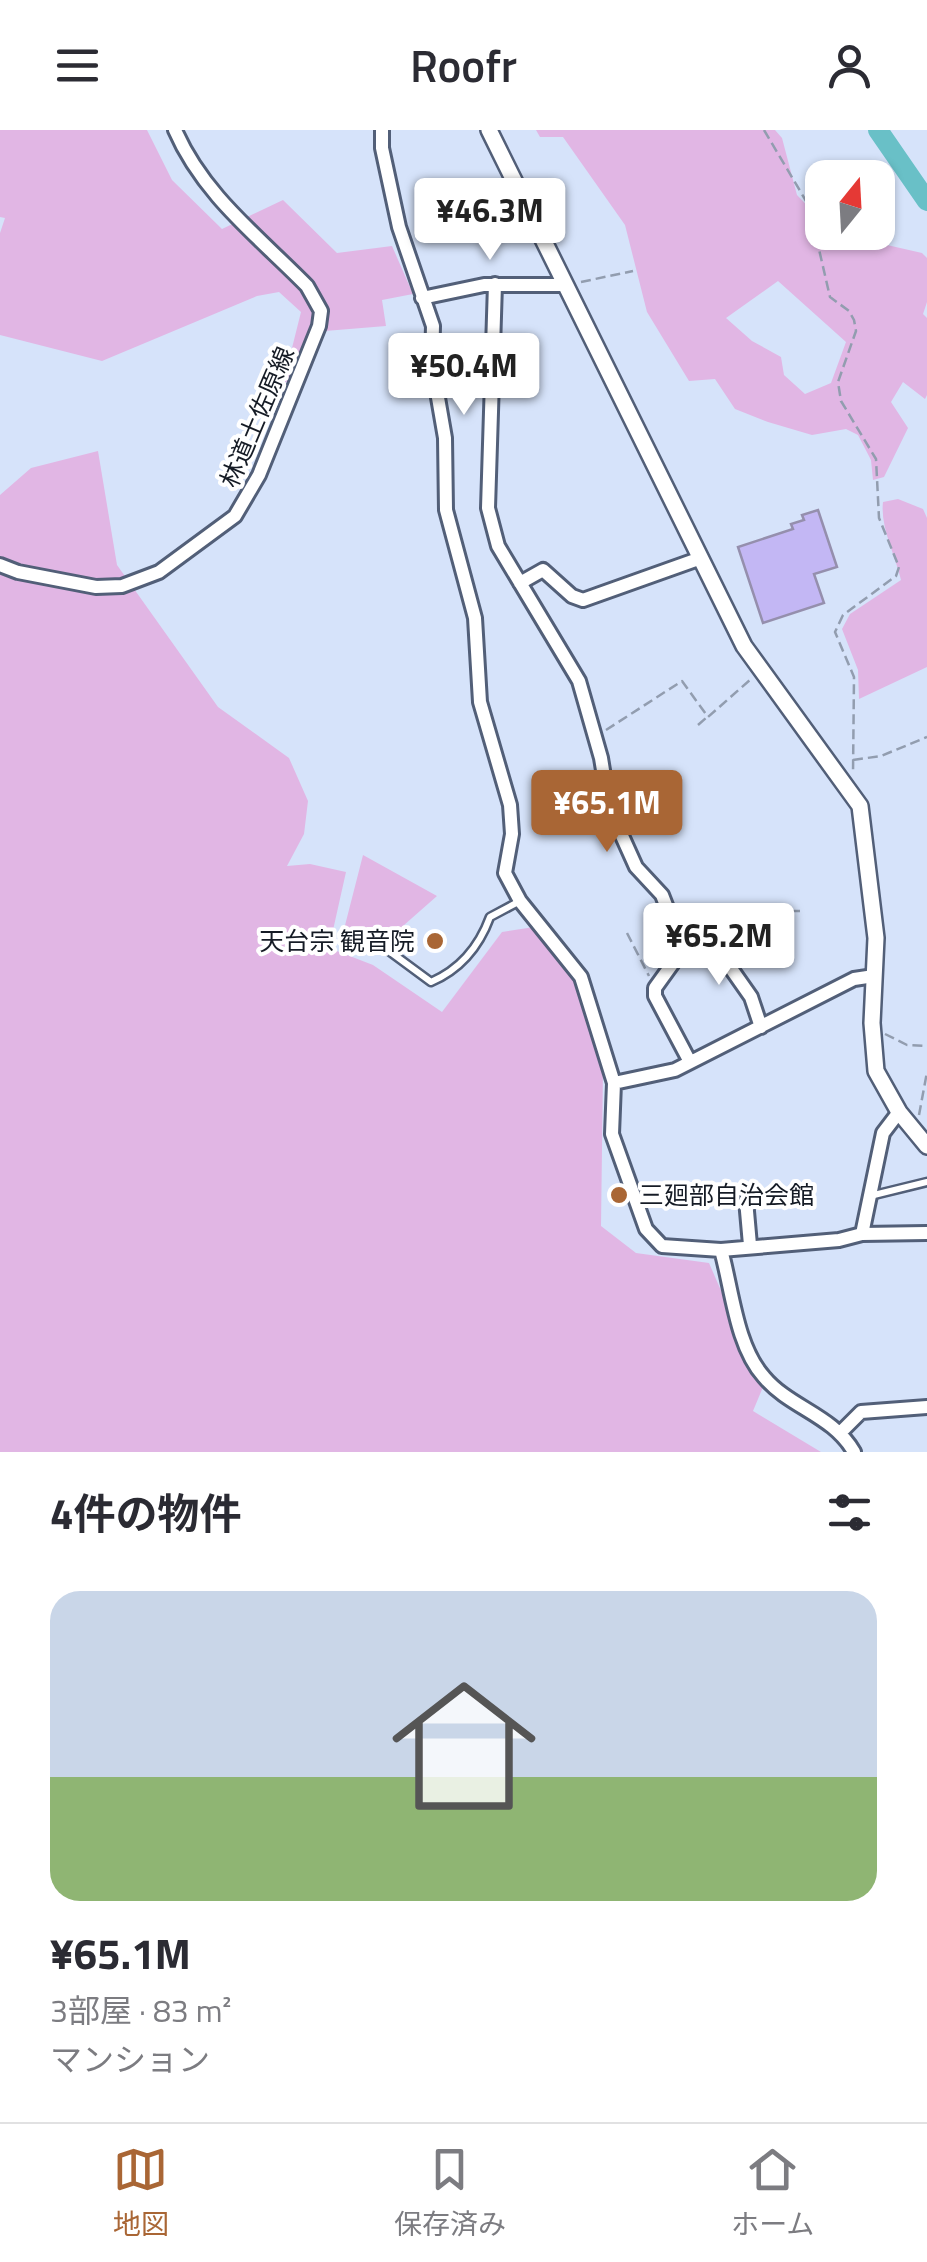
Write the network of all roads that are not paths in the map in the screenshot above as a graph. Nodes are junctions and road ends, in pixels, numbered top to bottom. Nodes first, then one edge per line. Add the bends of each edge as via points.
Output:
1 (175, 130) edge
2 (382, 130) edge
3 (489, 130) edge
4 (496, 284) junction
5 (562, 284) junction
6 (422, 298) junction
7 (701, 558) junction
8 (0, 564) edge
9 (520, 582) junction
10 (520, 900) junction
11 (683, 949) junction
12 (389, 951) dead end
13 (874, 976) junction
14 (761, 1027) junction
15 (690, 1062) junction
16 (614, 1083) junction
17 (899, 1112) junction
18 (927, 1146) edge
19 (927, 1182) edge
20 (868, 1197) junction
21 (746, 1200) dead end
22 (927, 1233) edge
23 (862, 1234) junction
24 (750, 1246) junction
25 (722, 1250) junction
26 (927, 1407) edge
27 (841, 1432) junction
28 (854, 1452) edge

1 - 8 street, 林道土佐原線 via 209,188 308,286 318,304 319,326 293,397 240,511 159,572 122,586 96,587
2 - 6 street via 399,226
3 - 5 street
4 - 5 street
4 - 6 street
4 - 9 street via 488,508 498,546
5 - 7 street
6 - 10 street via 433,326 446,510 475,618 480,702 510,804 505,873
7 - 9 street via 583,600 543,570
7 - 13 street via 760,672 853,796 865,828
9 - 11 street via 579,682 609,807 636,867 662,896
10 - 12 lane via 490,917 481,940 454,970 431,982
10 - 16 street via 581,976
11 - 14 street via 718,950 752,997
11 - 15 street via 655,988
13 - 14 street via 854,979
13 - 17 street via 876,1071
14 - 15 street
15 - 16 street
16 - 25 street via 612,1134 650,1236 662,1246
17 - 18 street
17 - 20 street via 883,1134
19 - 20 lane
20 - 23 street
21 - 24 street
22 - 23 street
23 - 24 street
24 - 25 street
25 - 27 street via 746,1342 765,1380
26 - 27 street via 861,1412
27 - 28 street

